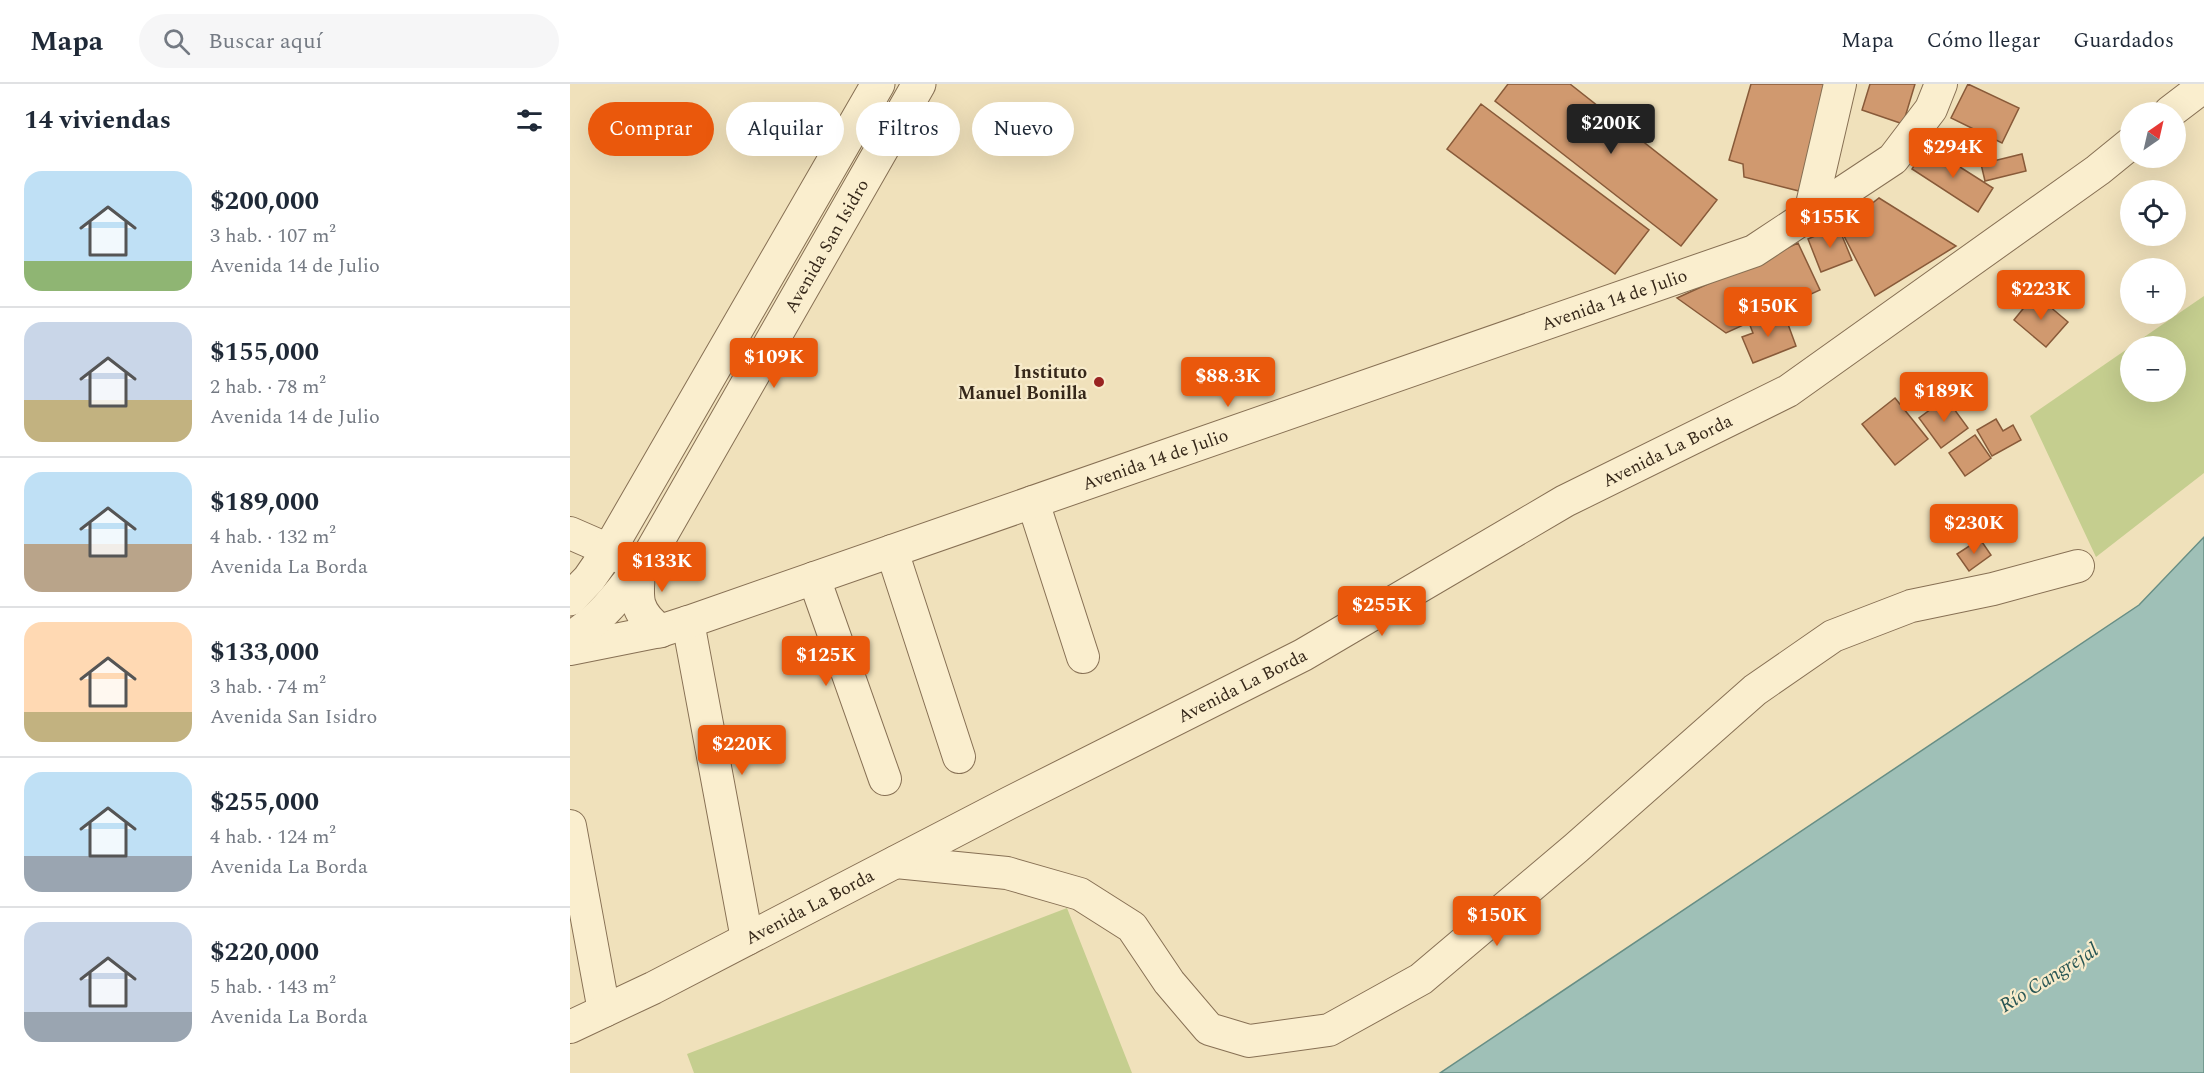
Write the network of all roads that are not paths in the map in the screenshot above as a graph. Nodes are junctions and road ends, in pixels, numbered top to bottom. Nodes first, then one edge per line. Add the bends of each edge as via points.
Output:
1 (878, 84) edge
2 (919, 84) edge
3 (1840, 84) edge
4 (1941, 84) edge
5 (2204, 86) edge
6 (2183, 102) edge
7 (2120, 152) edge
8 (1810, 213) junction
9 (1034, 502) junction
10 (570, 533) edge
11 (609, 550) junction
12 (892, 551) junction
13 (2078, 566) dead end
14 (639, 568) junction
15 (814, 578) junction
16 (570, 599) edge
17 (674, 626) junction
18 (570, 638) edge
19 (570, 648) edge
20 (1083, 657) dead end
21 (959, 757) dead end
22 (885, 779) dead end
23 (570, 826) edge
24 (896, 862) junction
25 (747, 939) junction
26 (604, 1011) junction
27 (570, 1027) edge

1 - 11 street, Avenida San Isidro
2 - 14 street, Avenida San Isidro
3 - 8 street
4 - 8 street, Avenida 14 de Julio via 1931,109 1893,159
5 - 6 street
7 - 24 street, Avenida La Borda via 1788,391 1565,501 1304,655
8 - 9 street, Avenida 14 de Julio via 1754,251
9 - 12 street, Avenida 14 de Julio
9 - 20 street
10 - 11 street
11 - 14 street
11 - 16 street, Avenida San Isidro
12 - 15 street, Avenida 14 de Julio
12 - 21 street
13 - 24 street via 1911,606 1833,636 1755,690 1421,979 1329,1030 1249,1041 1209,1029 1169,982 1132,927 1080,894 1007,873
14 - 17 street via 638,606 646,620
14 - 18 street, Avenida San Isidro via 586,629
15 - 17 street, Avenida 14 de Julio
15 - 22 street
17 - 19 street, Avenida 14 de Julio
17 - 25 street
23 - 26 street
24 - 25 street, Avenida La Borda
25 - 26 street, Avenida La Borda
26 - 27 street, Avenida La Borda

